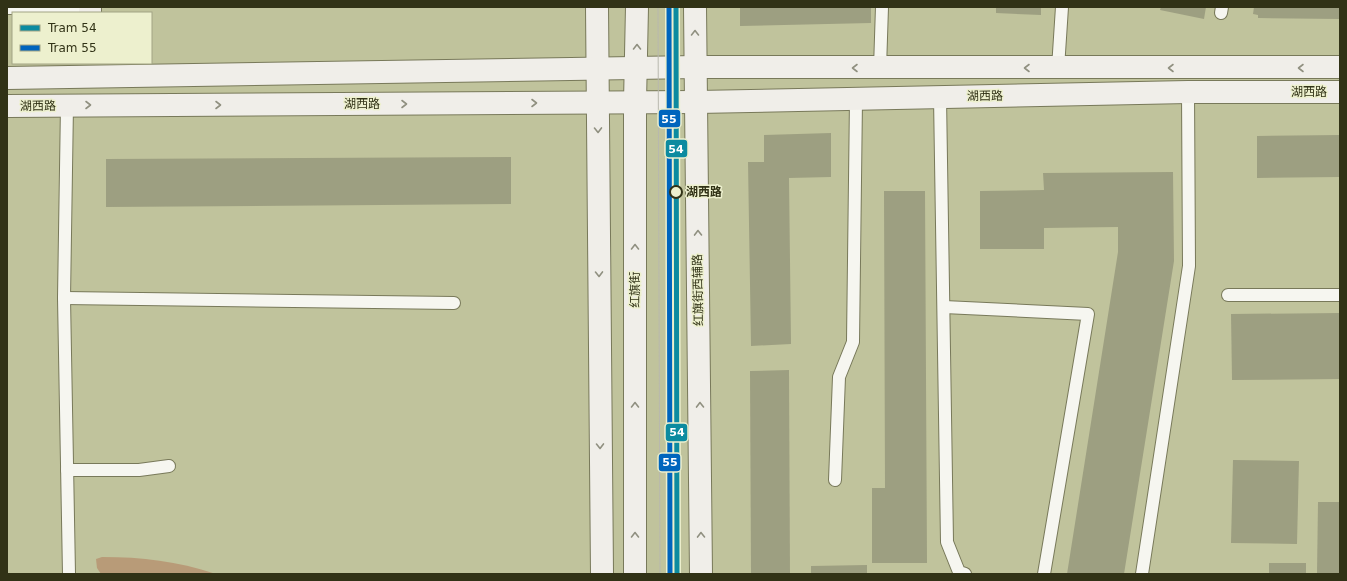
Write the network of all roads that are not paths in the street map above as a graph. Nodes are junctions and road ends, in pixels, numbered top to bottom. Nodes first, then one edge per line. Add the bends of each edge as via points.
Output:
1 (597, 7) edge
2 (637, 7) edge
3 (695, 7) edge
4 (882, 7) edge
5 (1062, 7) edge
6 (7, 8) edge
7 (90, 9) edge
8 (696, 67) junction
9 (1340, 67) edge
10 (637, 68) junction
11 (880, 68) junction
12 (1058, 68) junction
13 (90, 70) edge
14 (597, 70) junction
15 (7, 78) edge
16 (1188, 92) junction
17 (1340, 92) edge
18 (940, 97) junction
19 (856, 99) junction
20 (635, 102) junction
21 (697, 102) junction
22 (597, 103) junction
23 (67, 105) junction
24 (7, 106) edge
25 (1228, 295) dead end
26 (1340, 295) edge
27 (64, 298) junction
28 (454, 304) dead end
29 (944, 307) junction
30 (169, 466) dead end
31 (67, 470) junction
32 (835, 480) dead end
33 (69, 574) edge
34 (602, 574) edge
35 (635, 574) edge
36 (701, 574) edge
37 (965, 574) edge
38 (1044, 574) edge
39 (1142, 574) edge

1 - 14 main road
10 -> 2 main road, 红旗街
8 -> 3 main road, 红旗街西辅路
4 - 11 lane
5 - 12 lane
6 - 7 lane
8 - 10 main road, 湖西路
11 -> 8 main road, 湖西路
8 - 21 main road, 红旗街西辅路
9 -> 12 main road, 湖西路
10 - 14 main road, 湖西路
10 - 20 main road, 红旗街
12 -> 11 main road, 湖西路
13 - 14 main road, 湖西路
13 - 15 main road, 湖西路
14 - 22 main road
16 - 17 main road, 湖西路
16 - 18 main road, 湖西路
16 - 39 lane via 1189,266
18 - 19 main road, 湖西路
18 - 29 lane
19 - 21 main road, 湖西路
19 - 32 lane via 854,342 839,377
20 - 21 main road, 湖西路
20 - 22 main road, 湖西路
35 -> 20 main road, 红旗街
36 -> 21 main road, 红旗街西辅路
23 -> 22 main road, 湖西路
22 -> 34 main road
23 - 24 main road, 湖西路
23 - 27 lane
25 - 26 lane
27 - 28 lane
27 - 31 lane
29 - 37 lane via 947,542 959,572
29 - 38 lane via 1088,314
30 - 31 lane via 139,470
31 - 33 lane

